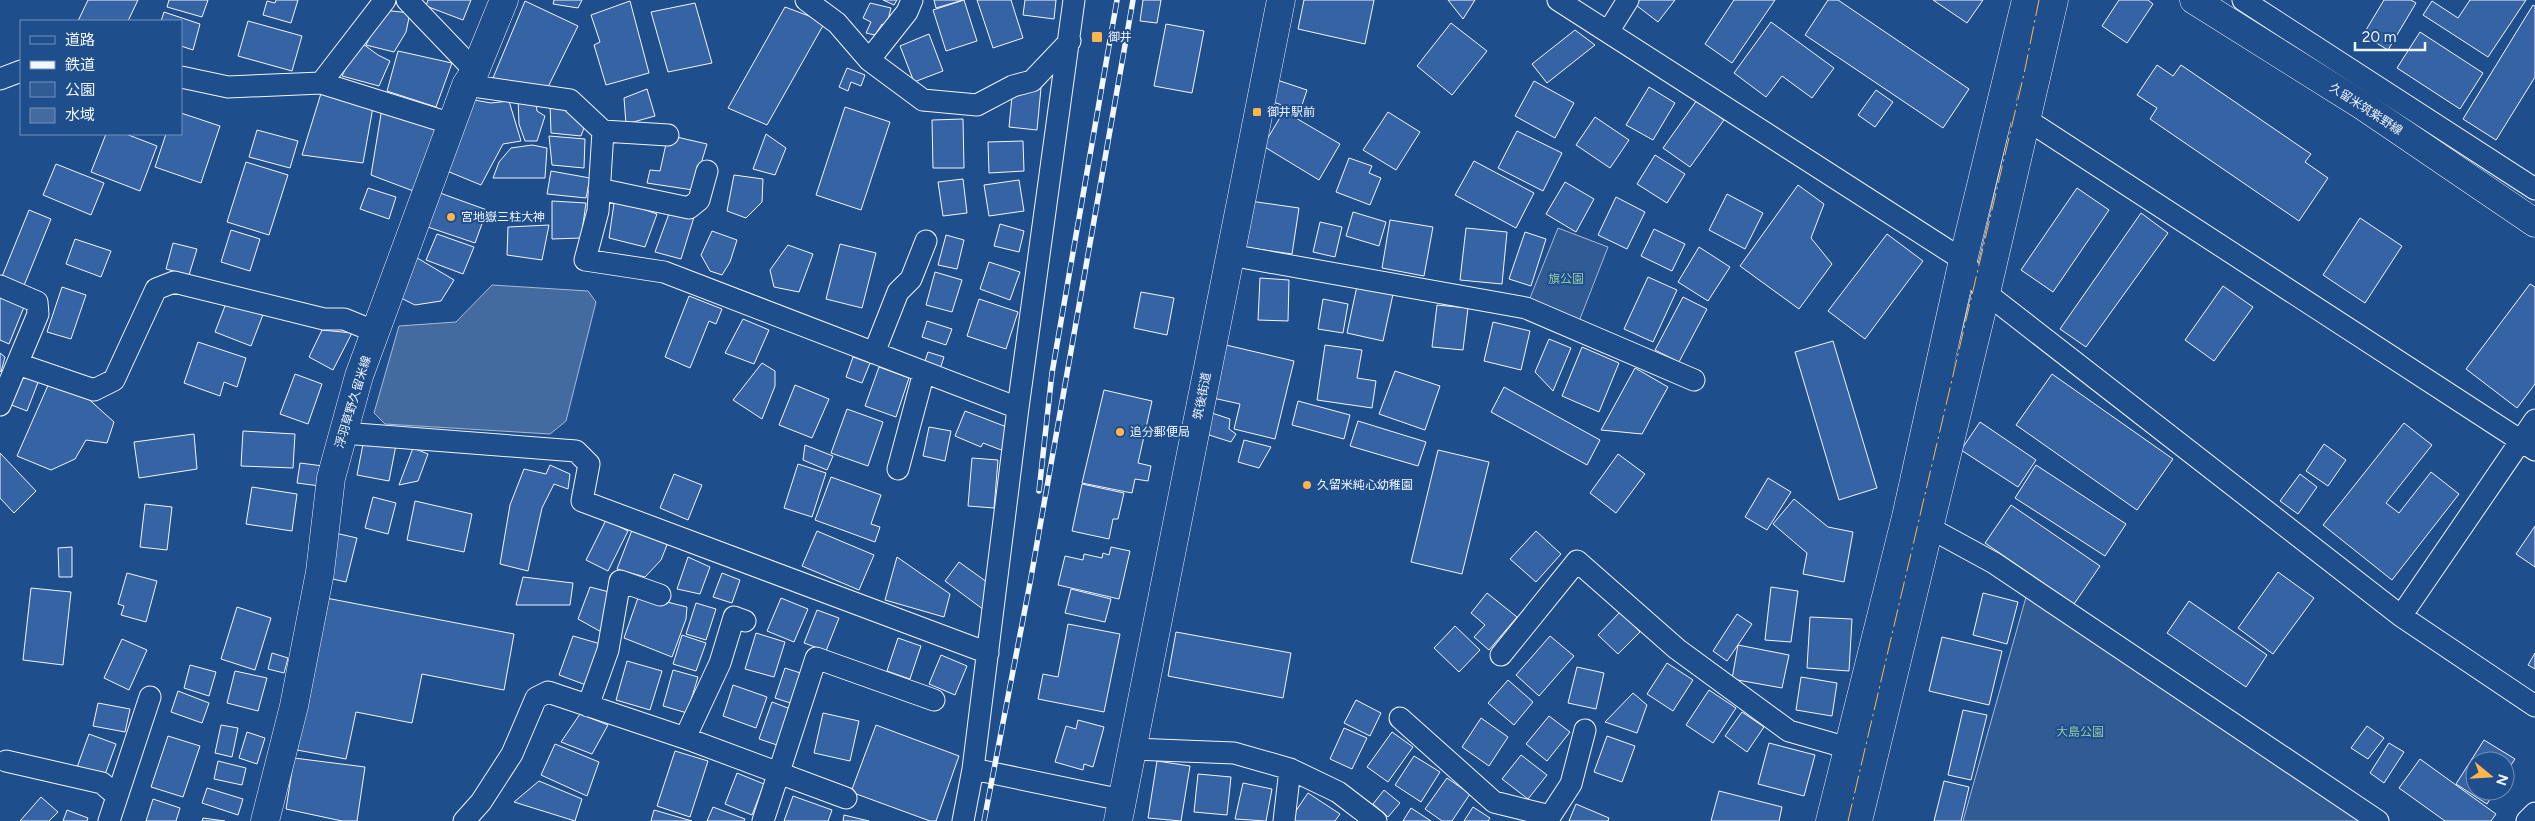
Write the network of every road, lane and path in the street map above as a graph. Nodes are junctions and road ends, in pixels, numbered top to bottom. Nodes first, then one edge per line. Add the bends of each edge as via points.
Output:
1 (385, 0) edge
2 (407, 0) edge
3 (504, 0) edge
4 (806, 0) edge
5 (912, 0) edge
6 (1074, 0) edge
7 (1281, 0) edge
8 (1558, 0) edge
9 (1628, 0) edge
10 (2026, 0) edge
11 (2054, 0) edge
12 (2194, 0) edge
13 (2243, 0) edge
14 (1608, 32) junction
15 (1070, 40) junction
16 (869, 60) junction
17 (20, 71) edge
18 (182, 77) edge
19 (470, 78) junction
20 (0, 79) edge
21 (321, 83) junction
22 (2001, 105) junction
23 (2026, 117) junction
24 (452, 124) junction
25 (603, 131) junction
26 (668, 135) dead end
27 (707, 172) dead end
28 (599, 189) junction
29 (2535, 189) edge
30 (2535, 223) edge
31 (926, 241) dead end
32 (1230, 255) junction
33 (1964, 260) junction
34 (0, 286) edge
35 (1986, 293) junction
36 (376, 332) junction
37 (874, 353) junction
38 (18, 364) junction
39 (924, 372) junction
40 (1694, 380) dead end
41 (0, 406) edge
42 (1018, 408) junction
43 (2535, 420) edge
44 (343, 433) junction
45 (2528, 446) edge
46 (898, 469) dead end
47 (1928, 527) junction
48 (660, 595) dead end
49 (2401, 616) junction
50 (745, 621) dead end
51 (988, 653) junction
52 (1500, 655) dead end
53 (150, 697) dead end
54 (934, 700) dead end
55 (588, 706) junction
56 (2535, 706) edge
57 (1400, 718) dead end
58 (1585, 730) dead end
59 (685, 738) junction
60 (1848, 748) junction
61 (1133, 749) junction
62 (6, 761) dead end
63 (973, 769) junction
64 (1290, 769) junction
65 (778, 774) junction
66 (117, 796) junction
67 (846, 798) dead end
68 (1120, 811) edge
69 (2535, 813) edge
70 (1549, 818) edge
71 (109, 821) edge
72 (266, 821) edge
73 (464, 821) edge
74 (763, 821) edge
75 (963, 821) edge
76 (1284, 821) edge
77 (1376, 821) edge
78 (1830, 821) edge
79 (1858, 821) edge
80 (2378, 821) edge
81 (2527, 821) edge

1 - 21 street
2 - 19 street
3 - 19 street, 浮羽草野久留米線
4 - 16 street via 836,23
5 - 16 street via 907,12
6 - 15 street
7 - 32 street, 筑後街道
8 - 14 street
9 - 14 street
10 - 22 street
11 - 23 street
12 - 30 street, 久留米筑紫野線 via 2363,106
13 - 29 street
14 - 33 street
15 - 16 street via 1032,82 1013,86 977,105 923,100
15 - 42 street
17 - 20 street
18 - 21 street via 228,87
19 - 24 street, 浮羽草野久留米線
19 - 25 street via 570,100
21 - 24 street
22 - 23 street
22 - 33 street
23 - 35 street
23 - 45 street
24 - 36 street, 浮羽草野久留米線
25 - 26 street
25 - 28 street
27 - 28 street via 699,200 689,208
28 - 37 street via 598,211 585,260 664,272
31 - 37 street via 911,279 898,292
32 - 40 street via 1526,308
32 - 61 street, 筑後街道
33 - 35 street
33 - 60 street via 1906,517
34 - 38 street via 37,302 38,314
35 - 47 street
35 - 49 street
36 - 38 street via 344,319 324,319 174,282 156,289 114,380 94,390
36 - 44 street, 浮羽草野久留米線
37 - 39 street
38 - 41 street
39 - 42 street
39 - 46 street
42 - 51 street
43 - 45 street
44 - 51 street via 576,450 589,464 582,501
44 - 72 street, 浮羽草野久留米線 via 331,478 320,572 294,706
45 - 49 street
47 - 79 street
47 - 80 street via 1994,563
48 - 55 street via 620,581 608,650
49 - 56 street
50 - 59 street via 734,617 720,662
51 - 63 street
52 - 60 street via 1578,561 1677,649 1789,731
53 - 66 street
54 - 65 street via 816,658
55 - 59 street
55 - 73 street via 548,692 536,698 512,754 481,802
57 - 70 street via 1494,802
58 - 70 street via 1571,784
59 - 65 street
60 - 78 street
61 - 64 street via 1234,753
61 - 68 street, 筑後街道
62 - 66 street via 102,783
63 - 68 street
63 - 75 street
64 - 76 street
64 - 77 street via 1338,792
65 - 67 street
65 - 74 street
66 - 71 street
69 - 81 street

